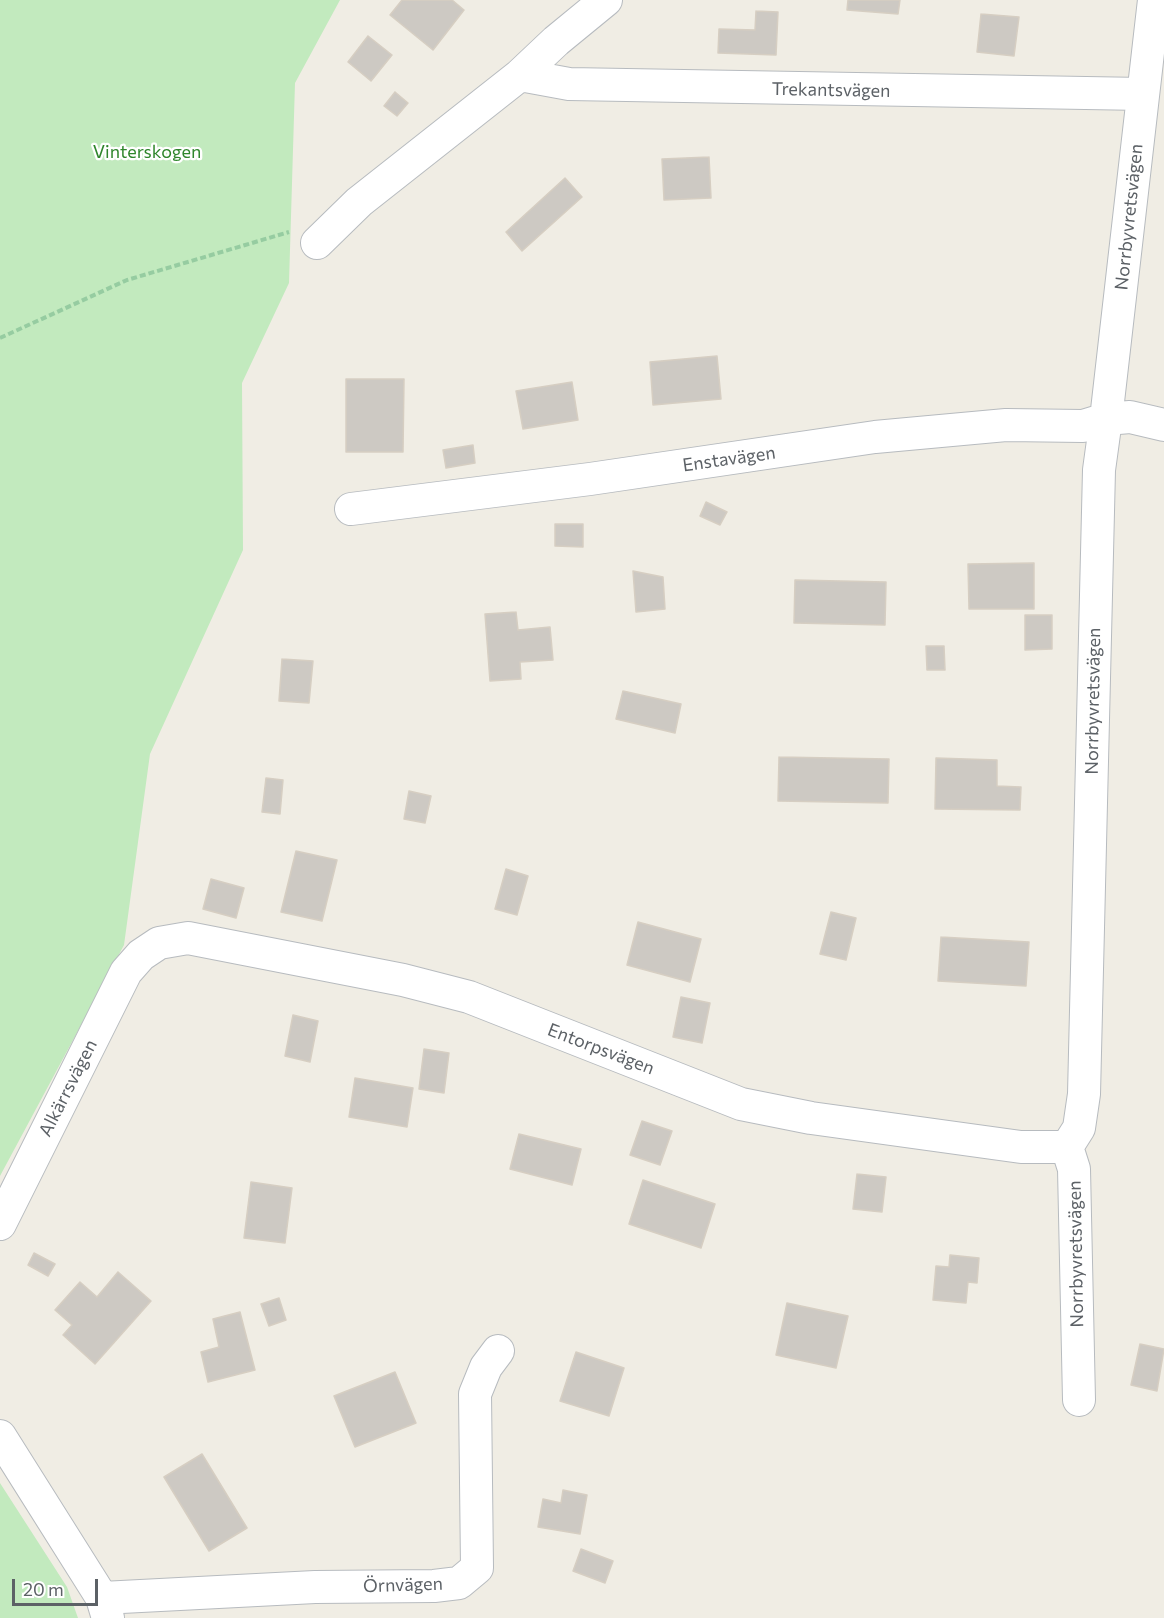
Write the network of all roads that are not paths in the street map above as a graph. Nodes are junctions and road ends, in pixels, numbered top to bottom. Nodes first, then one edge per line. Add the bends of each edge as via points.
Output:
1 (606, 0) edge
2 (1154, 0) edge
3 (520, 75) junction
4 (1143, 94) junction
5 (308, 236) road end
6 (1106, 419) junction
7 (1164, 425) edge
8 (351, 509) dead end
9 (141, 955) joint
10 (1067, 1147) junction
11 (0, 1224) edge
12 (498, 1352) dead end
13 (1079, 1400) dead end
14 (0, 1436) edge
15 (105, 1608) edge

1 - 3 street
2 - 4 street, Norrbyvretsvägen
3 - 4 street, Trekantsvägen via 569,84
3 - 5 street via 359,202
4 - 6 street, Norrbyvretsvägen
6 - 7 street, Enstavägen via 1130,417
6 - 8 street, Enstavägen via 1083,426 1006,425 875,437
6 - 10 street, Norrbyvretsvägen via 1098,470 1084,1094 1079,1128
9 - 10 street, Entorpsvägen via 159,943 188,938 403,980 469,998 741,1104 811,1118 1021,1147
9 - 11 street, Alkärrsvägen via 126,972
10 - 13 street, Norrbyvretsvägen via 1074,1169
12 - 15 street, Örnvägen via 486,1367 475,1394 477,1568 459,1583 315,1587
14 - 15 street

